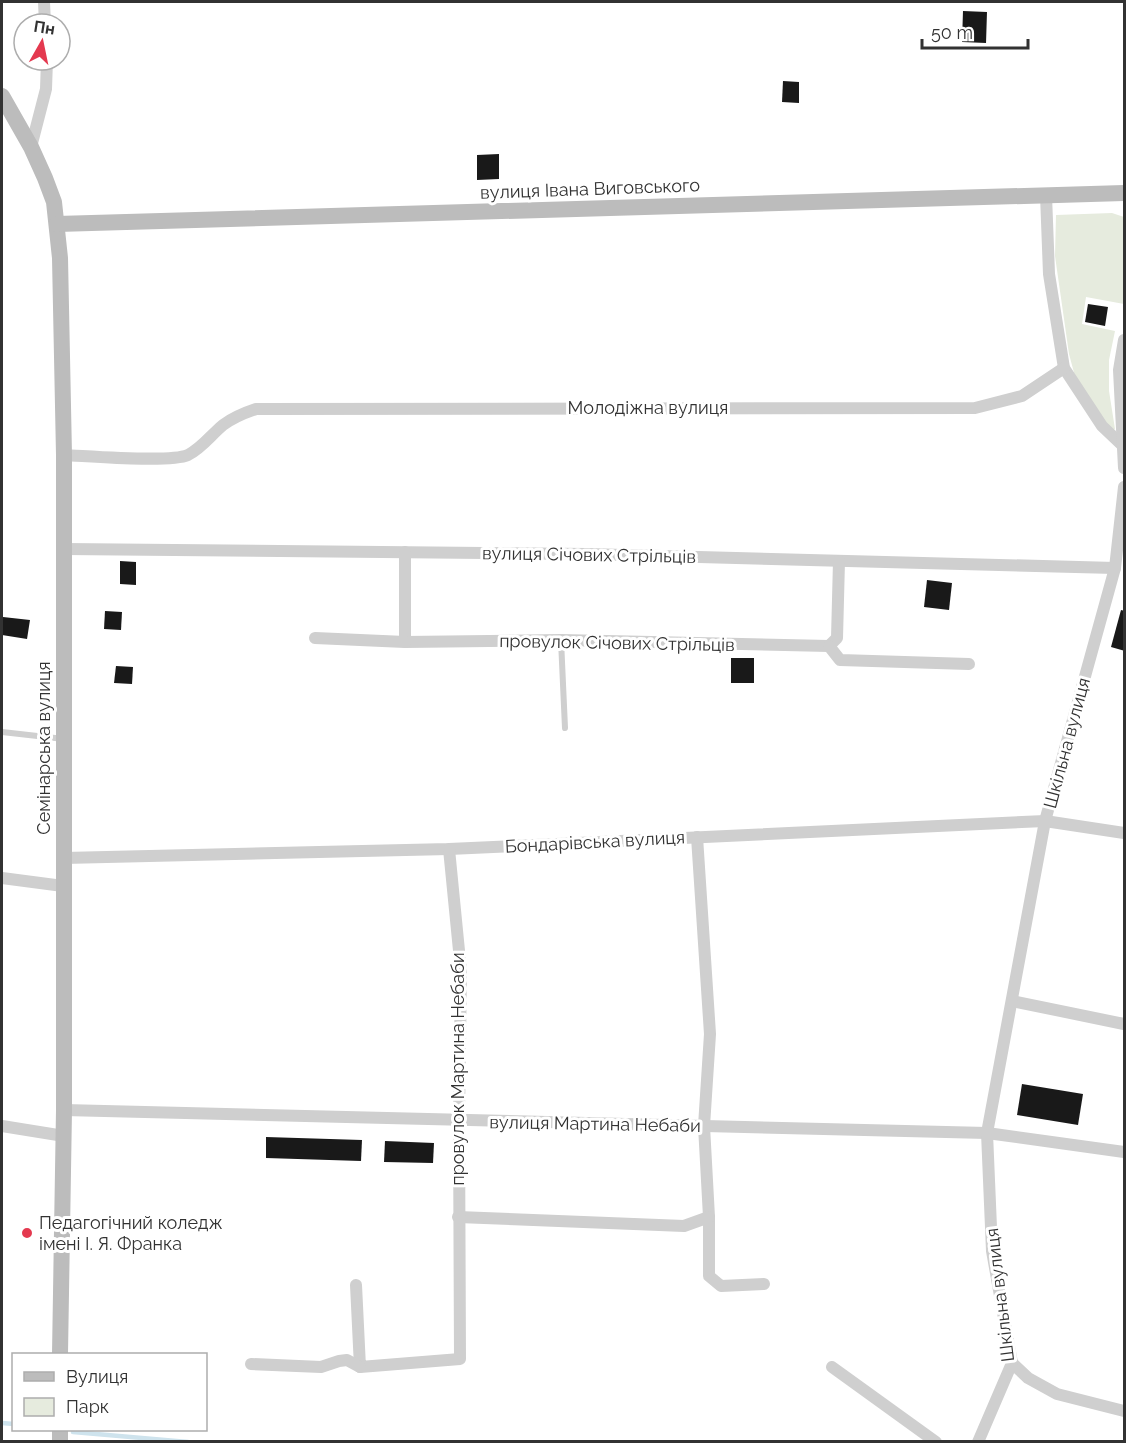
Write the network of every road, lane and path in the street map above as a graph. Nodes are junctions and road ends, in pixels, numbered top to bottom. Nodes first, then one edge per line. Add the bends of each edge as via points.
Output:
1 (47, 72) edge
2 (2, 96) edge
3 (31, 147) junction
4 (1125, 193) edge
5 (1046, 195) junction
6 (57, 224) junction
7 (1125, 340) edge
8 (1064, 368) junction
9 (1122, 446) junction
10 (64, 455) junction
11 (1125, 468) edge
12 (1125, 487) edge
13 (64, 549) junction
14 (405, 552) junction
15 (839, 561) junction
16 (1115, 568) junction
17 (315, 638) dead end
18 (561, 640) junction
19 (405, 642) junction
20 (829, 646) junction
21 (969, 664) dead end
22 (565, 728) dead end
23 (2, 732) edge
24 (64, 739) junction
25 (1045, 821) junction
26 (1125, 833) edge
27 (697, 837) junction
28 (449, 849) junction
29 (64, 858) junction
30 (2, 878) edge
31 (63, 886) junction
32 (1012, 1000) junction
33 (1125, 1024) edge
34 (64, 1110) junction
35 (459, 1120) junction
36 (2, 1126) edge
37 (704, 1126) junction
38 (987, 1133) junction
39 (64, 1136) junction
40 (1125, 1152) edge
41 (458, 1217) junction
42 (709, 1217) junction
43 (764, 1284) dead end
44 (356, 1285) dead end
45 (60, 1353) edge
46 (1012, 1363) junction
47 (251, 1364) dead end
48 (360, 1367) junction
49 (832, 1367) dead end
50 (1125, 1411) edge
51 (936, 1442) edge
52 (978, 1442) edge

1 - 3 street
2 - 3 street, Семінарська вулиця
3 - 6 street, Семінарська вулиця via 48,186
4 - 5 street, вулиця Івана Виговського
5 - 6 street, вулиця Івана Виговського
5 - 8 street via 1049,274
6 - 10 street, Семінарська вулиця
7 - 9 street via 1119,370
8 - 9 street via 1102,426
8 - 10 street, Молодіжна вулиця via 1022,396 975,408 256,409 222,426 186,456
9 - 11 street
10 - 13 street, Семінарська вулиця
12 - 16 street, Шкільна вулиця
13 - 14 street, вулиця Січових Стрільців
13 - 24 street, Семінарська вулиця
14 - 15 street, вулиця Січових Стрільців
14 - 19 street
15 - 16 street, вулиця Січових Стрільців
15 - 20 street via 837,638
16 - 25 street, Шкільна вулиця
17 - 19 street, провулок Січових Стрільців
18 - 19 street, провулок Січових Стрільців
18 - 20 street, провулок Січових Стрільців
18 - 22 lane
20 - 21 street via 840,660
23 - 24 lane
24 - 29 street, Семінарська вулиця
25 - 26 street, Бондарівська вулиця
25 - 27 street, Бондарівська вулиця
25 - 32 street, Шкільна вулиця
27 - 28 street, Бондарівська вулиця
27 - 37 street via 710,1034
28 - 29 street, Бондарівська вулиця
28 - 35 street, провулок Мартина Небаби via 461,971
29 - 31 street, Семінарська вулиця
30 - 31 street
31 - 34 street, Семінарська вулиця
32 - 33 street
32 - 38 street, Шкільна вулиця
34 - 35 street, вулиця Мартина Небаби
34 - 39 street, Семінарська вулиця
35 - 37 street, вулиця Мартина Небаби
35 - 41 street, провулок Мартина Небаби
36 - 39 street
37 - 38 street, вулиця Мартина Небаби
37 - 42 street
38 - 40 street, вулиця Мартина Небаби
38 - 46 street, Шкільна вулиця via 992,1251
39 - 45 street, Семінарська вулиця
41 - 42 street via 684,1226
41 - 48 street, провулок Мартина Небаби via 460,1359
42 - 43 street via 709,1276 721,1287
44 - 48 street
46 - 50 street via 1028,1378 1057,1394
46 - 52 street, Шкільна вулиця
47 - 48 street via 321,1367 347,1360
49 - 51 street

